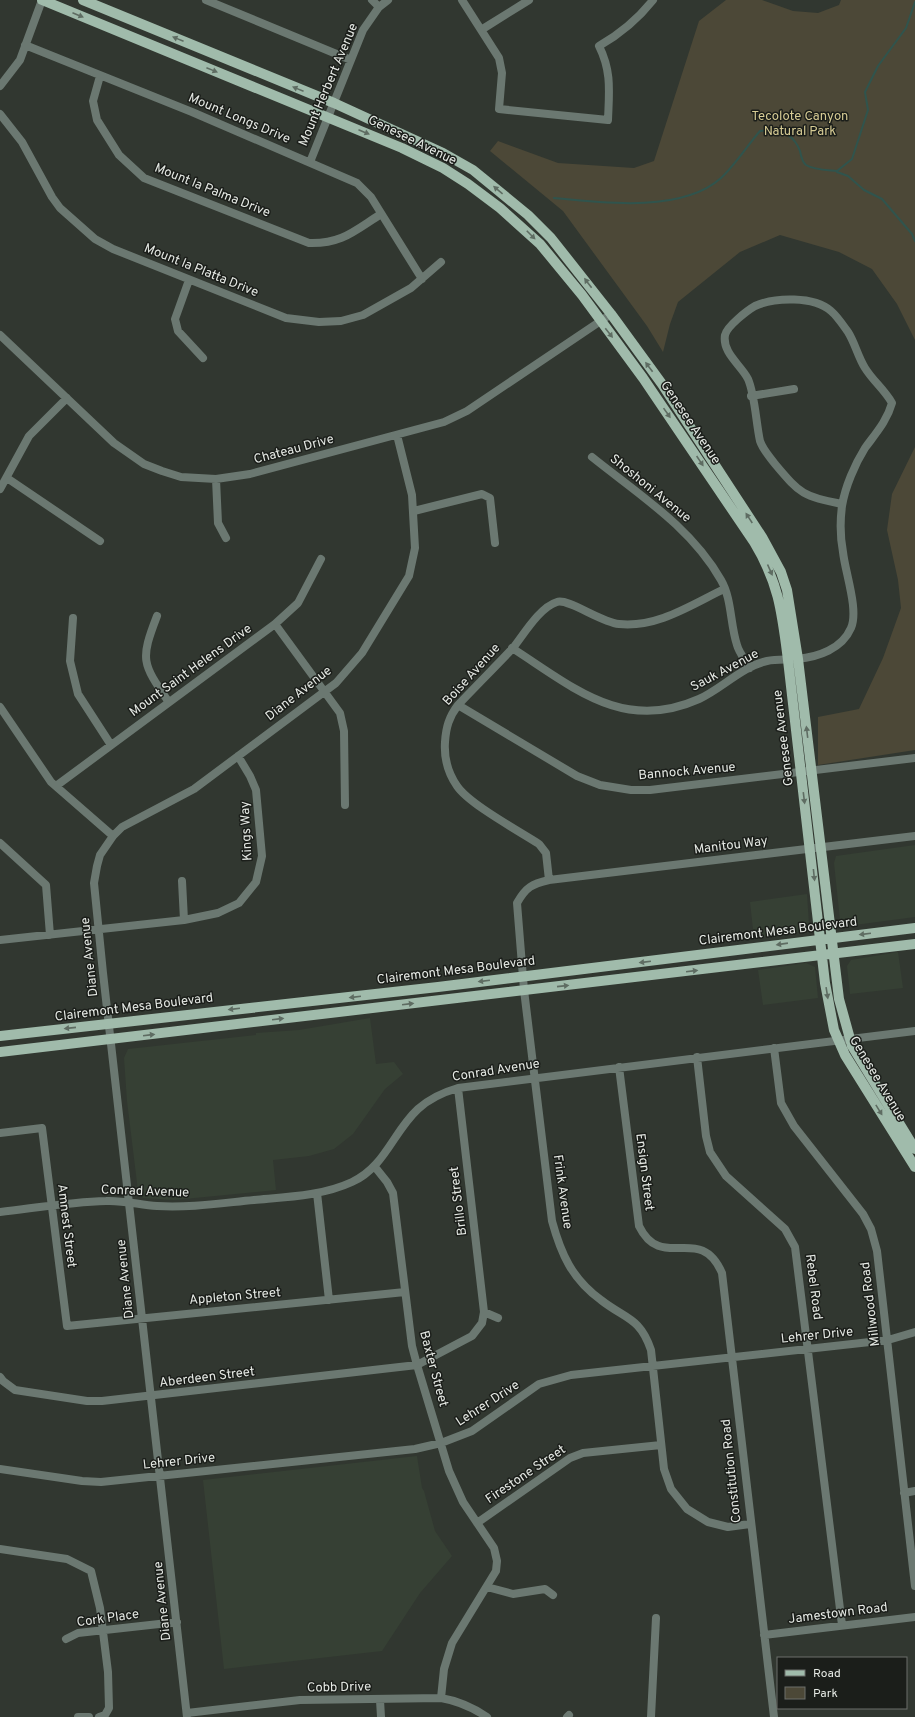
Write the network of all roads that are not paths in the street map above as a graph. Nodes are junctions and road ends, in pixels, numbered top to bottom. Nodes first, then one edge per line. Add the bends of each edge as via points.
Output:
1 (42, 0) edge
2 (83, 0) edge
3 (206, 0) edge
4 (372, 0) edge
5 (388, 0) edge
6 (462, 0) edge
7 (529, 0) edge
8 (653, 0) edge
9 (379, 6) junction
10 (481, 30) junction
11 (25, 45) junction
12 (351, 60) junction
13 (100, 76) junction
14 (0, 86) edge
15 (334, 104) junction
16 (0, 114) edge
17 (328, 117) junction
18 (310, 162) junction
19 (381, 214) junction
20 (441, 262) dead end
21 (422, 279) junction
22 (190, 280) junction
23 (611, 314) junction
24 (600, 321) junction
25 (0, 335) edge
26 (203, 358) dead end
27 (794, 389) dead end
28 (752, 396) junction
29 (67, 398) junction
30 (397, 435) junction
31 (592, 457) dead end
32 (7, 478) junction
33 (216, 479) junction
34 (0, 489) edge
35 (842, 504) junction
36 (414, 511) junction
37 (226, 538) dead end
38 (100, 541) dead end
39 (495, 543) dead end
40 (321, 559) dead end
41 (724, 589) junction
42 (157, 616) dead end
43 (73, 618) dead end
44 (275, 624) junction
45 (512, 648) junction
46 (793, 659) junction
47 (750, 668) junction
48 (324, 690) junction
49 (168, 702) junction
50 (458, 705) junction
51 (0, 707) edge
52 (111, 745) junction
53 (238, 756) junction
54 (915, 758) edge
55 (806, 772) junction
56 (56, 786) junction
57 (345, 805) dead end
58 (113, 836) junction
59 (915, 836) edge
60 (0, 842) edge
61 (822, 847) junction
62 (810, 848) junction
63 (549, 880) junction
64 (182, 881) dead end
65 (184, 920) junction
66 (915, 928) edge
67 (99, 930) junction
68 (50, 935) junction
69 (832, 938) junction
70 (821, 939) junction
71 (0, 940) edge
72 (915, 944) edge
73 (834, 953) junction
74 (822, 954) junction
75 (523, 976) junction
76 (524, 990) junction
77 (109, 1024) junction
78 (915, 1031) edge
79 (0, 1036) edge
80 (111, 1040) junction
81 (849, 1040) junction
82 (838, 1041) junction
83 (774, 1048) junction
84 (0, 1052) edge
85 (697, 1057) junction
86 (619, 1067) junction
87 (535, 1077) junction
88 (458, 1088) junction
89 (0, 1133) edge
90 (915, 1149) edge
91 (375, 1167) junction
92 (915, 1167) edge
93 (317, 1193) junction
94 (130, 1202) junction
95 (51, 1206) junction
96 (0, 1212) edge
97 (682, 1248) joint
98 (405, 1292) junction
99 (329, 1300) junction
100 (484, 1312) junction
101 (498, 1318) dead end
102 (143, 1319) junction
103 (67, 1326) joint
104 (915, 1332) edge
105 (888, 1340) junction
106 (809, 1349) junction
107 (732, 1357) junction
108 (417, 1365) junction
109 (652, 1366) junction
110 (1, 1379) edge
111 (152, 1396) junction
112 (441, 1443) junction
113 (661, 1444) junction
114 (0, 1469) edge
115 (161, 1476) junction
116 (915, 1491) edge
117 (904, 1493) junction
118 (477, 1523) junction
119 (750, 1524) junction
120 (0, 1549) edge
121 (915, 1586) edge
122 (487, 1587) junction
123 (554, 1595) dead end
124 (915, 1617) edge
125 (656, 1618) dead end
126 (177, 1622) junction
127 (842, 1625) junction
128 (103, 1631) junction
129 (764, 1635) junction
130 (66, 1640) dead end
131 (441, 1698) junction
132 (380, 1700) junction
133 (187, 1715) edge
134 (78, 1717) edge
135 (89, 1717) edge
136 (99, 1717) edge
137 (381, 1717) edge
138 (487, 1717) edge
139 (651, 1717) edge
140 (774, 1717) edge

1 - 11 street
1 -> 17 main road, Genesee Avenue
15 -> 2 main road, Genesee Avenue
3 - 12 street
4 - 9 street
5 - 9 street, Mount Herbert Avenue
6 - 10 street
7 - 10 street
8 - 10 street via 634,22 613,39 599,46 609,74 608,120 500,109 502,73 499,58
9 - 12 street, Mount Herbert Avenue via 363,30
11 - 13 street, Mount Longs Drive
11 - 14 street via 20,60
12 - 15 street, Mount Herbert Avenue
13 - 18 street, Mount Longs Drive
13 - 19 street, Mount la Palma Drive via 93,101 97,120 119,155 144,178 310,243 340,240
15 - 17 street, Mount Herbert Avenue
23 -> 15 main road, Genesee Avenue via 551,238 492,184 443,153
16 - 22 street, Mount la Platta Drive via 22,142 60,208 95,239 113,249
17 - 18 street, Mount Herbert Avenue
17 -> 24 main road, Genesee Avenue via 423,158 473,188 522,226 540,244
18 - 19 street, Mount Longs Drive via 357,183 371,197
19 - 21 street, Mount Longs Drive
20 - 21 street, Mount la Platta Drive
21 - 22 street, Mount la Platta Drive via 363,315 319,322 286,318
22 - 26 street via 175,319 178,331
23 - 24 street, Chateau Drive
46 -> 23 main road, Genesee Avenue via 787,590 773,555 662,384
24 - 30 street, Chateau Drive via 467,411 444,422
24 -> 46 main road, Genesee Avenue via 682,434 764,558 775,584
25 - 29 street, Chateau Drive
27 - 28 street
28 - 35 street via 761,443 793,485 811,498
28 - 35 street, Sauk Avenue via 747,377 727,350 725,334 729,328 758,305 792,299 816,303 831,311 849,333 868,373 885,391 892,403 889,417 865,449 849,482
29 - 32 street via 29,436
29 - 33 street, Chateau Drive via 114,443 144,464 181,476
30 - 33 street, Chateau Drive via 250,474
30 - 36 street, Diane Avenue
31 - 41 street, Shoshoni Avenue via 662,511 689,536 722,581
32 - 34 street
32 - 38 street
33 - 37 street via 218,523
35 - 46 street, Sauk Avenue via 840,526 854,611 852,627 844,640 832,650
36 - 39 street via 482,494 490,498
36 - 48 street, Diane Avenue via 415,548 409,576 362,653 336,683
40 - 44 street, Mount Saint Helens Drive via 298,603
41 - 45 street, Boise Avenue via 656,621 643,623 607,622 567,602 558,601 547,606
41 - 47 street, Shoshoni Avenue via 737,645
42 - 49 street via 146,643 145,653 150,675
43 - 52 street via 70,661 78,694
44 - 48 street
44 - 49 street, Mount Saint Helens Drive
45 - 47 street, Sauk Avenue via 580,692 601,702 638,711 660,711 699,699
45 - 50 street, Boise Avenue
46 - 47 street, Sauk Avenue via 765,661
46 - 55 main road, Genesee Avenue
48 - 53 street, Diane Avenue
48 - 57 street via 340,713 344,731
49 - 52 street, Mount Saint Helens Drive
50 - 55 street, Bannock Avenue via 577,776 631,790
50 - 63 street, Boise Avenue via 448,721 444,752 447,767 457,786 470,800 539,844 546,853
51 - 56 street
52 - 56 street, Mount Saint Helens Drive
53 - 58 street, Diane Avenue via 194,789 132,820
53 - 65 street, Kings Way via 256,790 262,856 256,882 239,902 218,913
54 - 55 street, Bannock Avenue
55 - 61 main road, Genesee Avenue
55 -> 62 main road, Genesee Avenue
56 - 58 street
58 - 67 street, Diane Avenue via 96,866 94,883
59 - 61 street, Manitou Way
60 - 68 street via 46,885
61 - 62 street, Manitou Way
61 - 69 main road, Genesee Avenue
62 - 63 street, Manitou Way
62 -> 70 main road, Genesee Avenue
63 - 75 street, Frink Avenue via 533,884 517,902
64 - 65 street
65 - 67 street
66 -> 69 main road, Clairemont Mesa Boulevard
67 - 68 street
67 - 77 street, Diane Avenue
68 - 71 street
69 - 70 main road, Clairemont Mesa Boulevard
69 - 73 main road, Genesee Avenue
70 - 74 main road, Genesee Avenue
70 -> 75 main road, Clairemont Mesa Boulevard
72 - 73 main road, Clairemont Mesa Boulevard
73 - 74 main road, Clairemont Mesa Boulevard
73 - 81 main road, Genesee Avenue via 841,1007
76 -> 74 main road, Clairemont Mesa Boulevard
74 -> 82 main road, Genesee Avenue via 828,1000
75 - 76 street, Frink Avenue
75 -> 77 main road, Clairemont Mesa Boulevard
80 -> 76 main road, Clairemont Mesa Boulevard
76 - 87 street, Frink Avenue
77 -> 79 main road, Clairemont Mesa Boulevard
77 - 80 street, Diane Avenue
78 - 81 street, Conrad Avenue
80 - 84 main road, Clairemont Mesa Boulevard
80 - 94 street, Diane Avenue
81 - 82 street, Conrad Avenue
81 - 90 main road, Genesee Avenue
82 - 83 street, Conrad Avenue
82 -> 92 main road, Genesee Avenue
83 - 85 street, Conrad Avenue
83 - 105 street, Millwood Road via 781,1103 790,1120 864,1214 871,1229 877,1251
85 - 86 street, Conrad Avenue
85 - 106 street, Rebel Road via 710,1152 726,1176 785,1229 796,1247
86 - 87 street, Conrad Avenue
86 - 97 street, Ensign Street via 639,1226 645,1238 654,1246
87 - 88 street, Conrad Avenue
87 - 109 street, Frink Avenue via 552,1221 559,1247 579,1280 600,1300 636,1323 646,1336
88 - 91 street, Conrad Avenue via 448,1090 417,1110
88 - 100 street, Brillo Street
89 - 95 street, Amnest Street via 42,1128
91 - 93 street, Conrad Avenue via 352,1182
91 - 98 street, Baxter Street via 393,1193
93 - 94 street, Conrad Avenue via 191,1206 156,1206
93 - 99 street
94 - 95 street, Conrad Avenue via 107,1200
94 - 102 street, Diane Avenue
95 - 96 street, Conrad Avenue
95 - 103 street, Amnest Street
97 - 107 street, Constitution Road via 695,1248 710,1254 718,1264 722,1273
98 - 99 street, Appleton Street
98 - 108 street, Baxter Street
99 - 102 street, Appleton Street
100 - 101 street
100 - 108 street, Brillo Street via 482,1323 472,1336
102 - 103 street, Appleton Street
102 - 111 street, Diane Avenue
104 - 105 street, Lehrer Drive
105 - 106 street, Lehrer Drive
105 - 117 street, Millwood Road
106 - 107 street, Lehrer Drive
106 - 127 street, Rebel Road
107 - 109 street, Lehrer Drive
107 - 119 street, Constitution Road
108 - 111 street, Aberdeen Street
108 - 112 street, Baxter Street
109 - 112 street, Lehrer Drive via 551,1379 472,1431
109 - 113 street, Frink Avenue
110 - 111 street, Aberdeen Street via 15,1390 87,1401
111 - 115 street, Diane Avenue
112 - 115 street, Lehrer Drive via 414,1449
112 - 118 street, Baxter Street via 449,1471 463,1502
113 - 118 street, Firestone Street via 582,1453 570,1458
113 - 119 street, Frink Avenue via 664,1469 671,1489 687,1509 718,1525 728,1527
114 - 115 street, Lehrer Drive via 101,1482
115 - 126 street, Diane Avenue
116 - 117 street
117 - 121 street, Millwood Road
118 - 122 street, Baxter Street via 494,1548 497,1561 496,1571
119 - 129 street, Constitution Road
120 - 128 street via 67,1559 91,1571
122 - 123 street via 513,1594 544,1589
122 - 131 street, Baxter Street via 452,1643 444,1669
124 - 127 street, Jamestown Road
125 - 139 street
126 - 128 street, Cork Place
126 - 133 street, Diane Avenue
127 - 129 street, Jamestown Road
128 - 130 street, Cork Place via 78,1633
128 - 136 street via 109,1708 105,1715
129 - 140 street, Constitution Road
131 - 132 street, Cobb Drive
131 - 138 street, Cobb Drive via 457,1701
132 - 133 street, Cobb Drive via 300,1700
132 - 137 street
134 - 135 street

